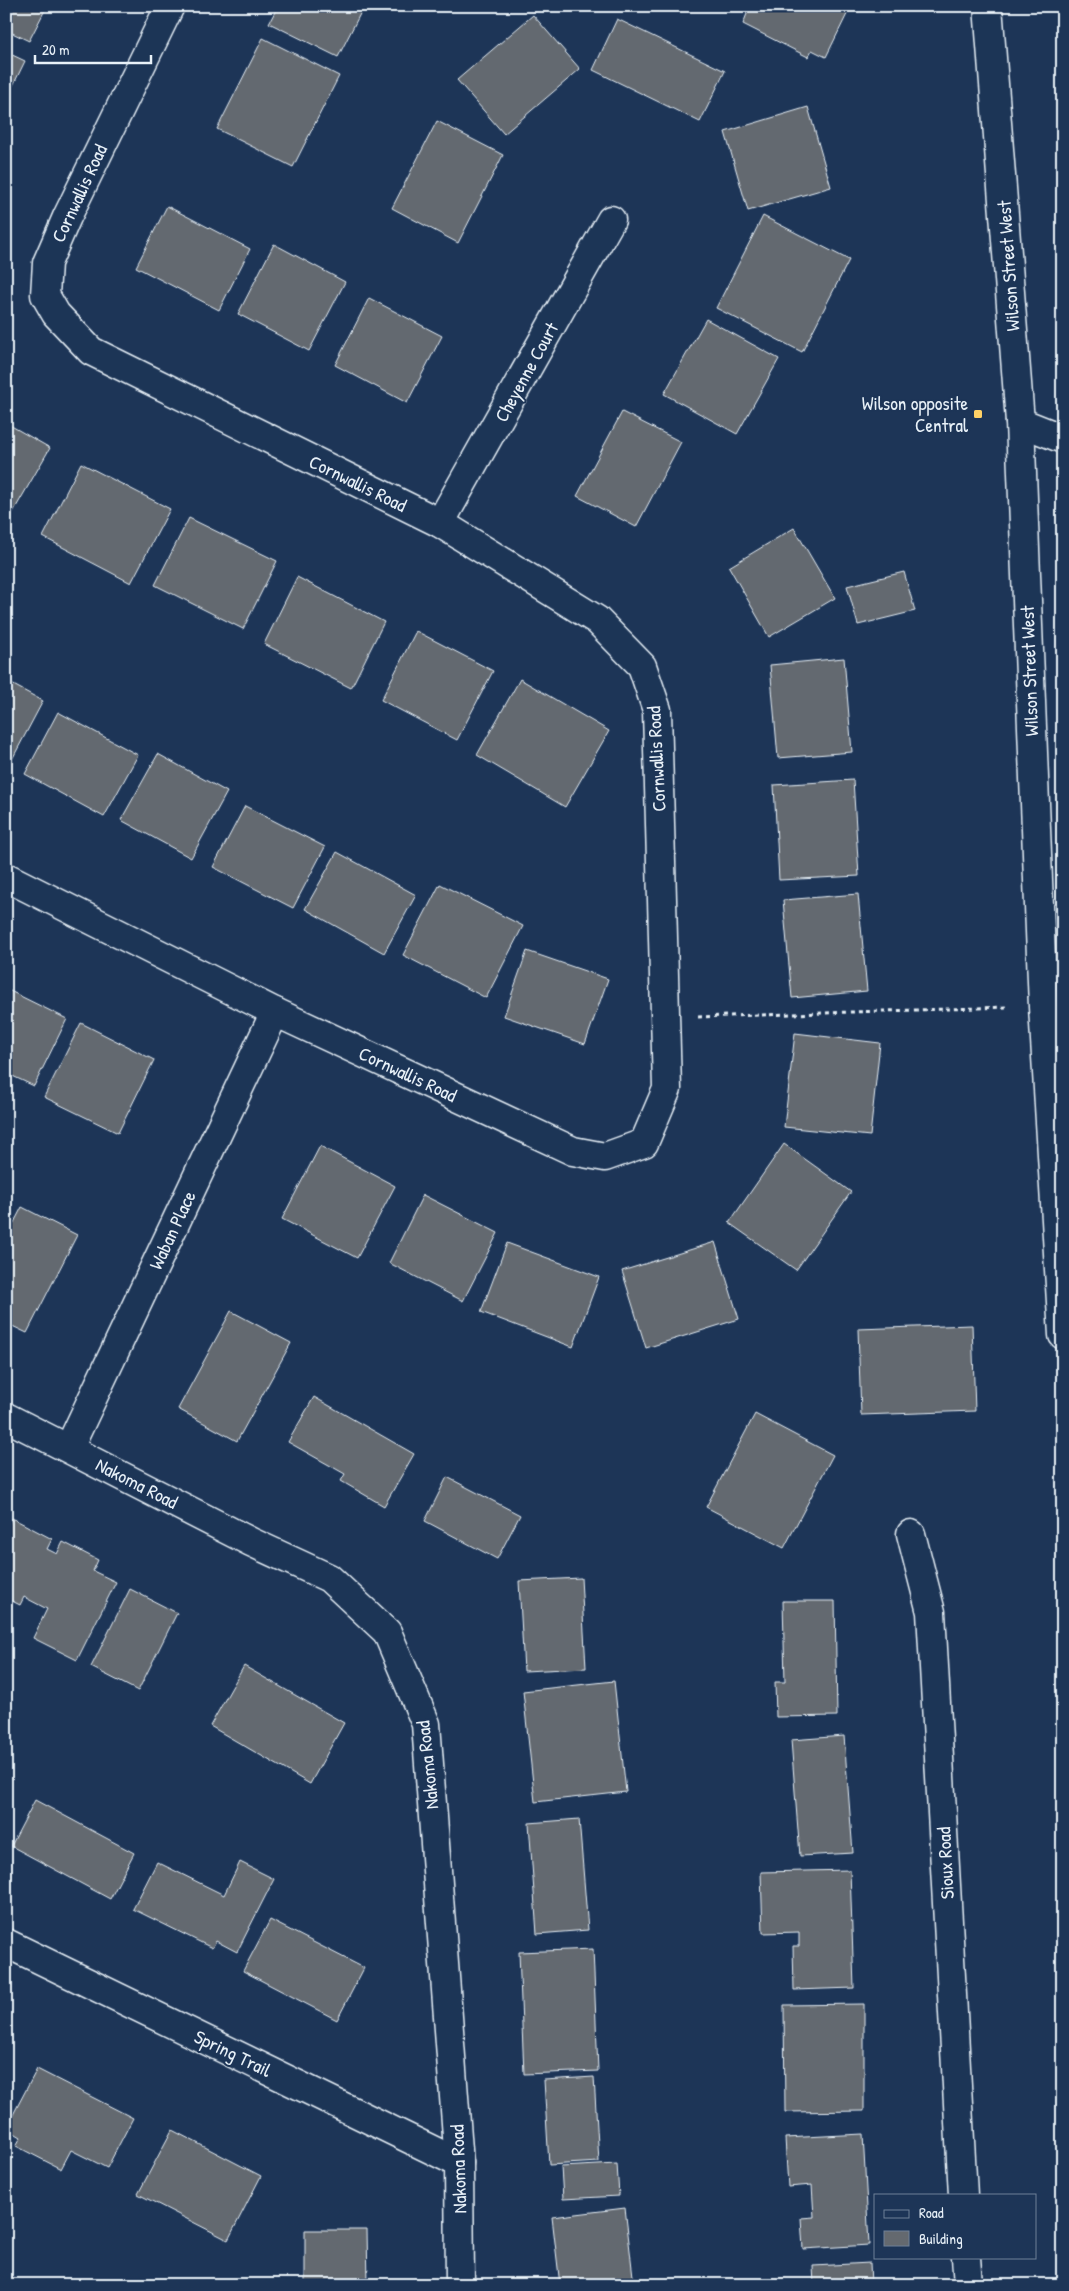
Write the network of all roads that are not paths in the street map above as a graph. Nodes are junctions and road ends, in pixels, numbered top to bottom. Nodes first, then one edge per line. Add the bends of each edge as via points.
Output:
1 (170, 6) edge
2 (988, 6) edge
3 (611, 220) dead end
4 (1020, 422) junction
5 (1063, 439) edge
6 (440, 523) junction
7 (6, 877) edge
8 (275, 1012) junction
9 (1063, 1334) edge
10 (6, 1417) edge
11 (69, 1448) junction
12 (911, 1534) dead end
13 (6, 1943) edge
14 (459, 2163) junction
15 (963, 2194) edge
16 (966, 2258) edge
17 (460, 2285) edge
18 (968, 2285) edge

1 - 6 street, Cornwallis Road via 47,263 44,296 56,314 91,351
2 - 4 street, Wilson Street West
3 - 6 street, Cheyenne Court
4 - 5 street
4 - 9 street, Wilson Street West via 1043,1007
6 - 8 street, Cornwallis Road via 597,620 642,666 657,710 667,1089 644,1143 605,1157 573,1151
7 - 8 street, Cornwallis Road
8 - 11 street, Waban Place
10 - 11 street, Nakoma Road
11 - 14 street, Nakoma Road via 251,1542 329,1578 387,1632 426,1724
12 - 15 street, Sioux Road via 931,1612
13 - 14 street, Spring Trail
14 - 17 street, Nakoma Road
16 - 18 street

